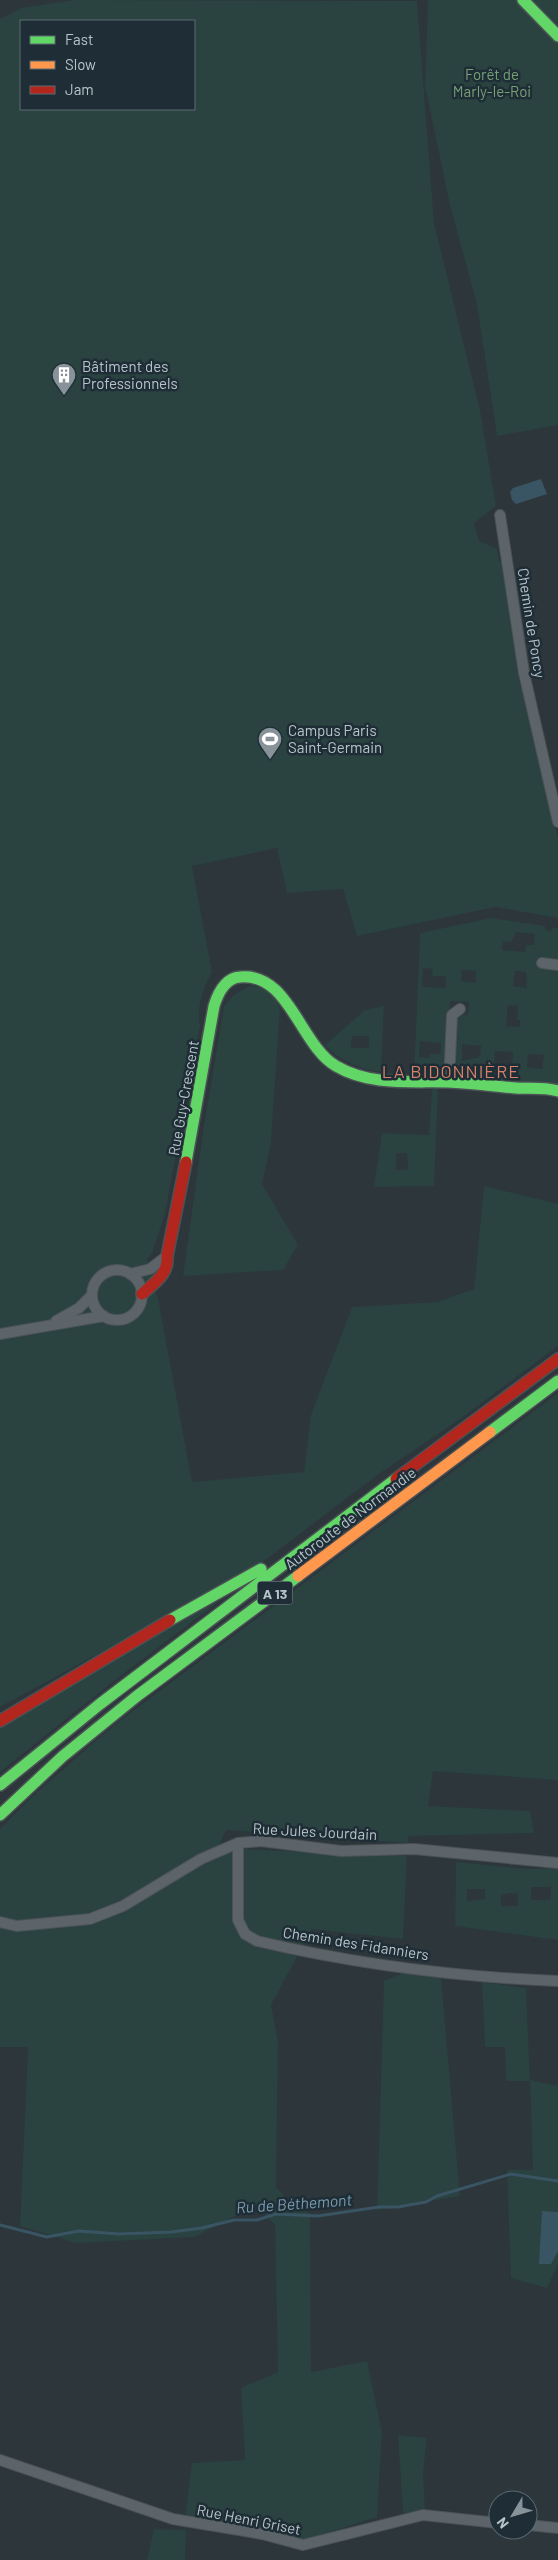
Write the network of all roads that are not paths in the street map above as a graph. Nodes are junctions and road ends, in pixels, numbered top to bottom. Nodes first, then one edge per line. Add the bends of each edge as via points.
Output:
1 (523, 0) edge
2 (558, 36) edge
3 (500, 515) dead end
4 (558, 822) edge
5 (542, 963) dead end
6 (558, 965) edge
7 (460, 1009) dead end
8 (449, 1082) junction
9 (558, 1092) edge
10 (167, 1256) junction
11 (130, 1274) junction
12 (142, 1294) junction
13 (92, 1295) junction
14 (104, 1316) junction
15 (51, 1324) junction
16 (0, 1334) edge
17 (558, 1359) edge
18 (558, 1381) edge
19 (333, 1526) junction
20 (0, 1721) edge
21 (0, 1785) edge
22 (0, 1815) edge
23 (238, 1843) junction
24 (558, 1863) edge
25 (0, 1922) edge
26 (558, 1980) edge
27 (0, 2460) edge
28 (488, 2522) edge
29 (538, 2526) edge
30 (558, 2528) edge

1 - 2 main road
3 - 4 street, Chemin de Poncy via 524,673
5 - 6 street
7 - 8 street via 452,1015
8 - 9 main road
8 - 10 main road, Rue Guy-Crescent via 375,1079 335,1066 317,1050 281,995 259,977 233,978 217,995
10 - 11 street, Rue Guy-Crescent via 150,1269
10 - 12 main road, Rue Guy-Crescent via 168,1264 163,1275
11 - 12 street
11 - 13 street, Rue Guy-Crescent via 114,1270 106,1272 95,1282
12 - 14 street, Rue Guy-Crescent via 132,1315 116,1320
13 - 14 street via 95,1307
13 - 15 street, Rue Guy-Crescent via 79,1308
14 - 15 street, Rue Guy-Crescent
15 - 16 street, Rue Guy-Crescent
17 - 19 main road, Autoroute de Normandie / A 13
18 - 22 main road, Autoroute de Normandie / A 13 via 129,1702 63,1756
19 - 20 main road via 235,1585 157,1626
19 - 21 main road, Autoroute de Normandie / A 13 via 100,1704
23 - 24 street, Rue Jules Jourdain via 261,1841 341,1851 414,1850
23 - 25 street, Rue Jules Jourdain via 201,1859 123,1906 90,1919 17,1926
23 - 26 street, Chemin des Fidanniers via 238,1920 245,1934 257,1941 397,1967 500,1979
27 - 28 street, Rue Henri Griset via 174,2519 262,2534 303,2545 423,2515
29 - 30 street

